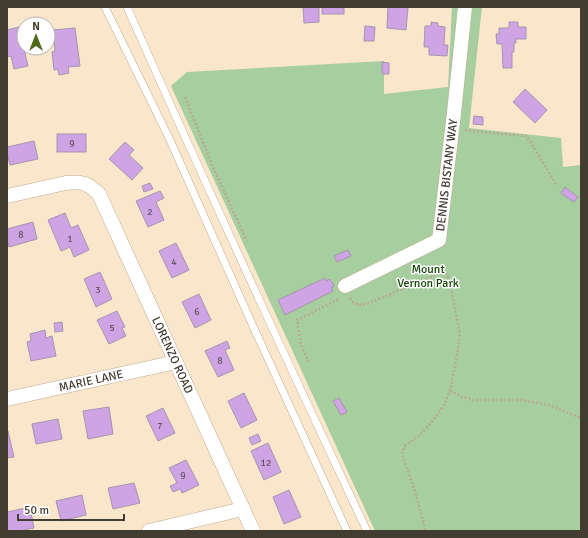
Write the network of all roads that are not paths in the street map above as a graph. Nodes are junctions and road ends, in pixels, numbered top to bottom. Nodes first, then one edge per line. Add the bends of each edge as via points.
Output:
1 (105, 7) edge
2 (127, 7) edge
3 (465, 7) edge
4 (7, 196) edge
5 (347, 290) road end
6 (176, 362) junction
7 (7, 399) edge
8 (243, 509) junction
9 (149, 531) edge
10 (253, 531) edge
11 (347, 531) edge
12 (367, 531) edge

1 - 11 lane via 170,140
2 - 12 lane
3 - 5 street, DENNIS BISTANY WAY via 439,240
4 - 6 street, LORENZO ROAD via 66,182 80,182 93,188 103,201
6 - 7 street, MARIE LANE
6 - 8 street, LORENZO ROAD
8 - 9 street
8 - 10 street, LORENZO ROAD

